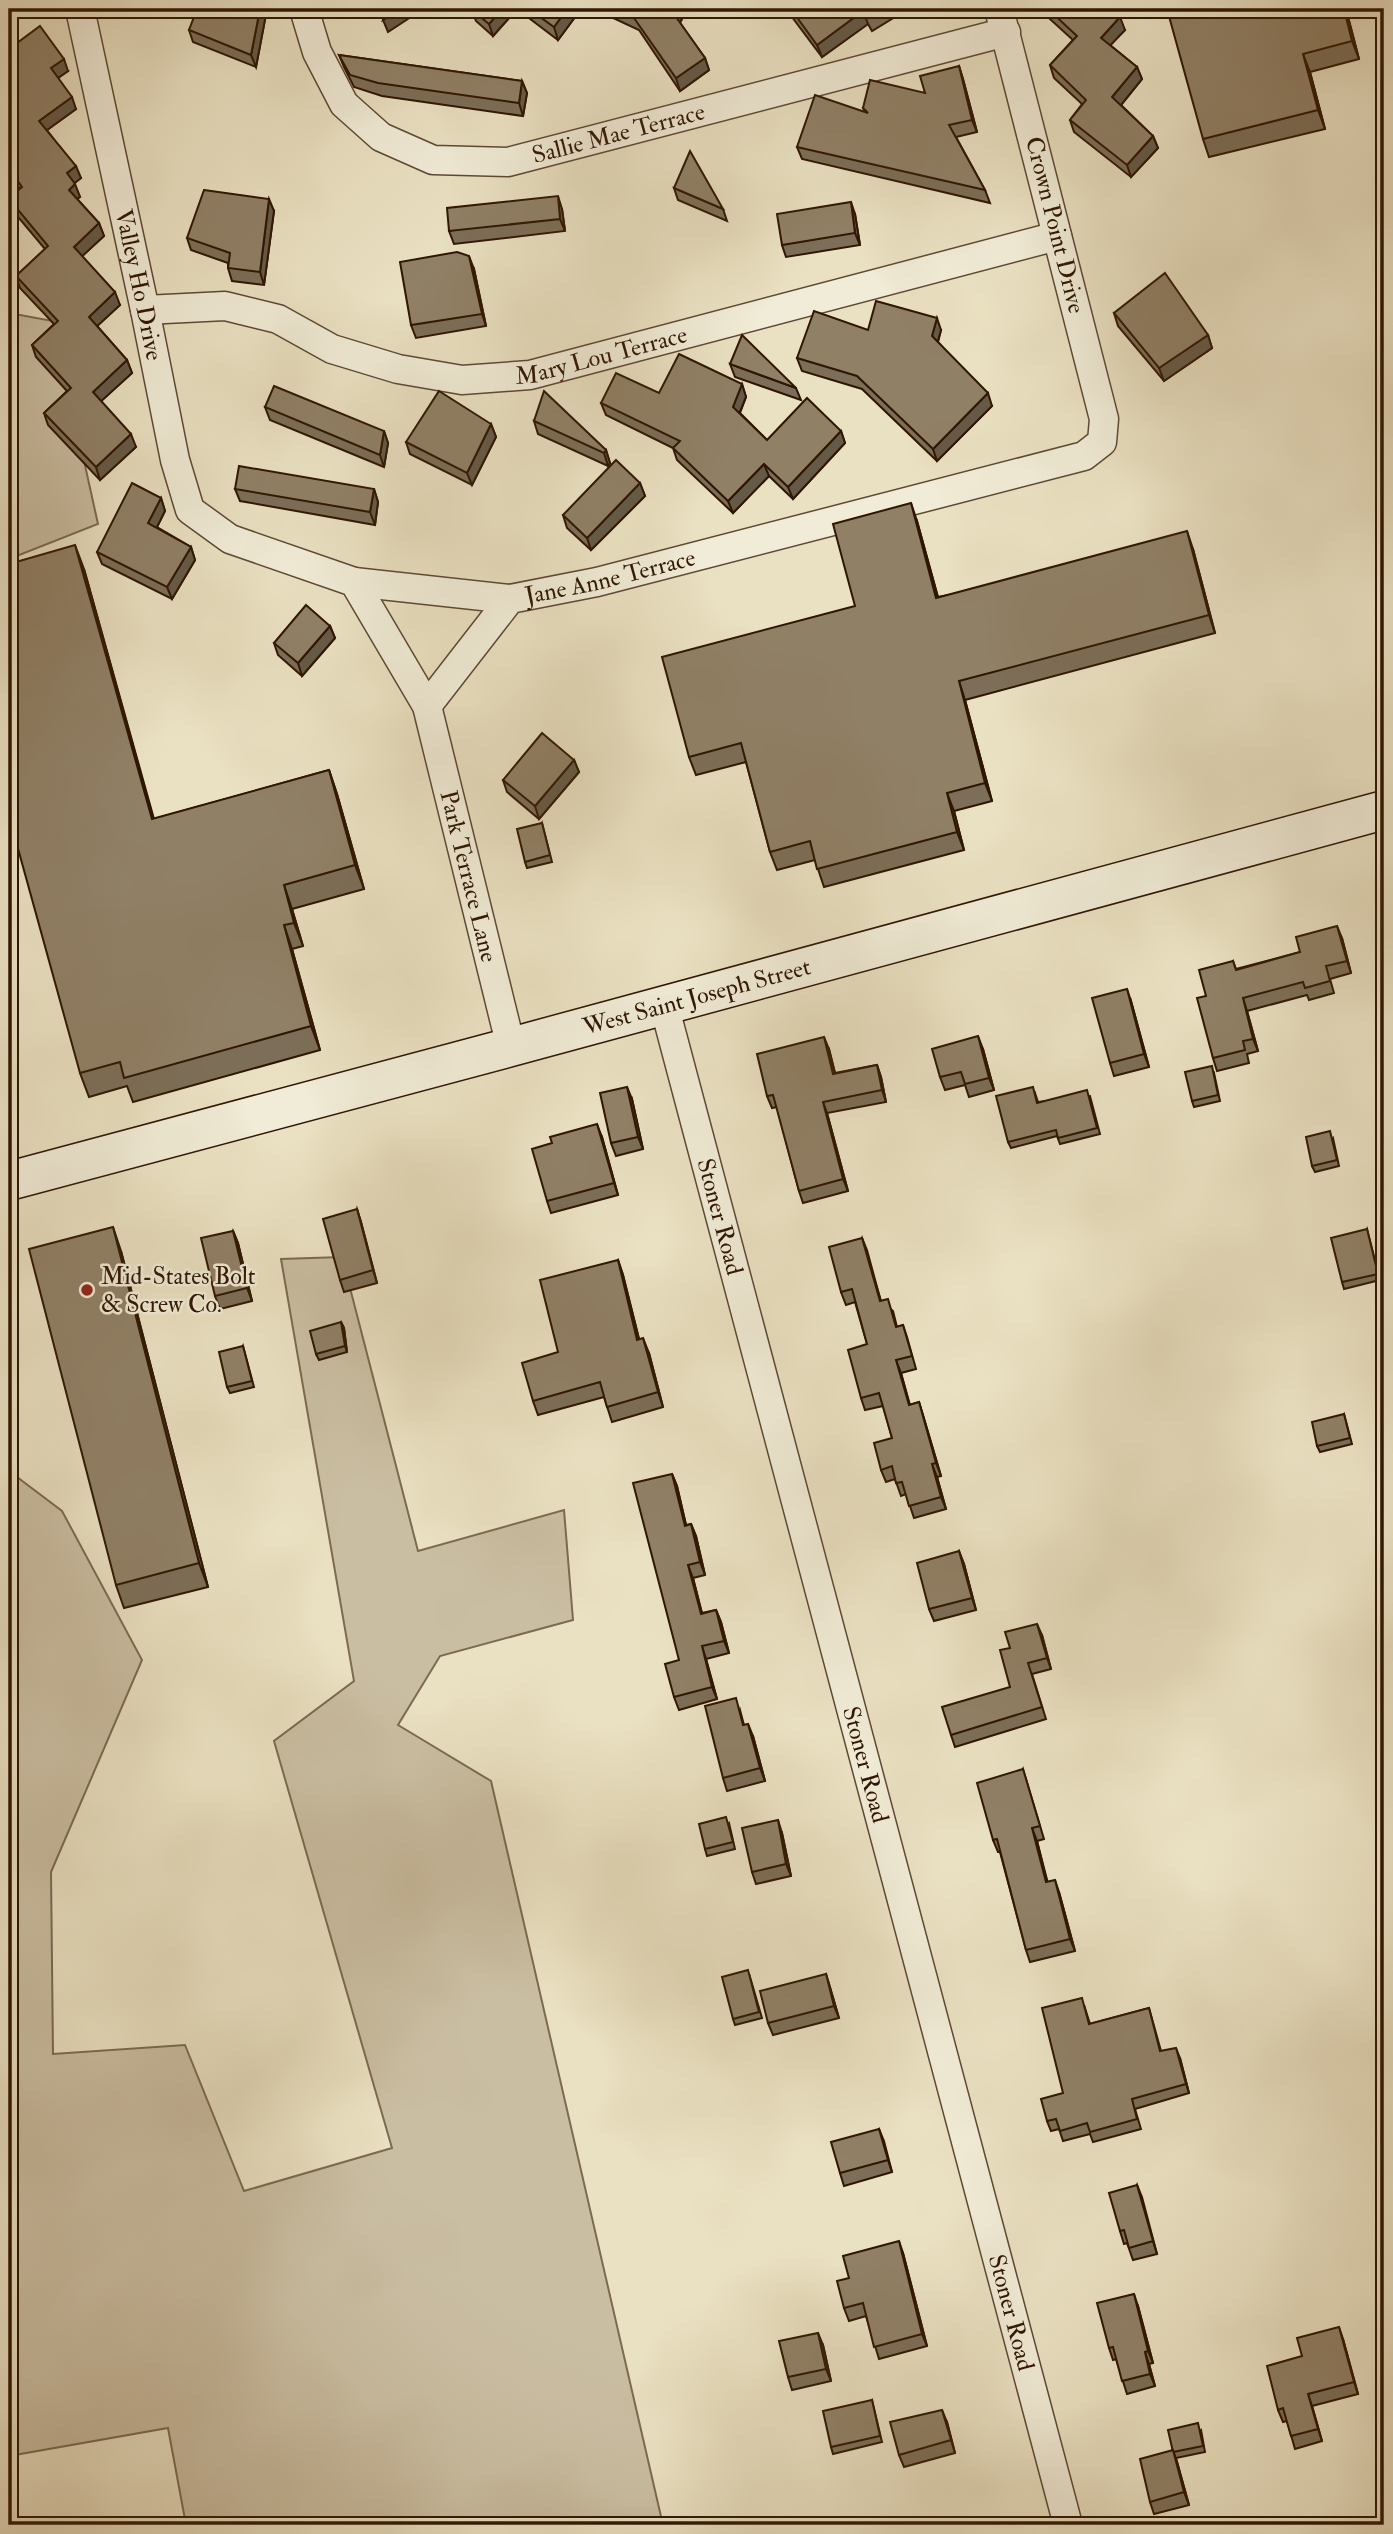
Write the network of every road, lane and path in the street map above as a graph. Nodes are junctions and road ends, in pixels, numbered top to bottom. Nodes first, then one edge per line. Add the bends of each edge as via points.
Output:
1 (80, 9) edge
2 (304, 9) edge
3 (1002, 20) edge
4 (1057, 236) junction
5 (145, 310) junction
6 (1102, 442) joint
7 (354, 582) junction
8 (510, 599) junction
9 (427, 706) junction
10 (1384, 810) edge
11 (664, 1005) junction
12 (511, 1048) junction
13 (9, 1181) edge
14 (1068, 2525) edge

1 - 5 street, Valley Ho Drive
2 - 3 street, Sallie Mae Terrace via 317,52 344,104 381,137 433,160 508,162
3 - 4 street, Crown Point Drive
4 - 5 street, Mary Lou Terrace via 530,375 461,380 398,369 332,349 278,319 225,306
4 - 6 street, Crown Point Drive via 1104,419
5 - 7 street, Valley Ho Drive via 175,460 190,510 230,539
6 - 8 street, Jane Anne Terrace via 1084,456 597,582
7 - 8 street
7 - 9 street
8 - 9 street, Jane Anne Terrace
9 - 12 street, Park Terrace Lane
10 - 11 street, West Saint Joseph Street
11 - 12 street, West Saint Joseph Street
11 - 14 street, Stoner Road
12 - 13 street, West Saint Joseph Street

